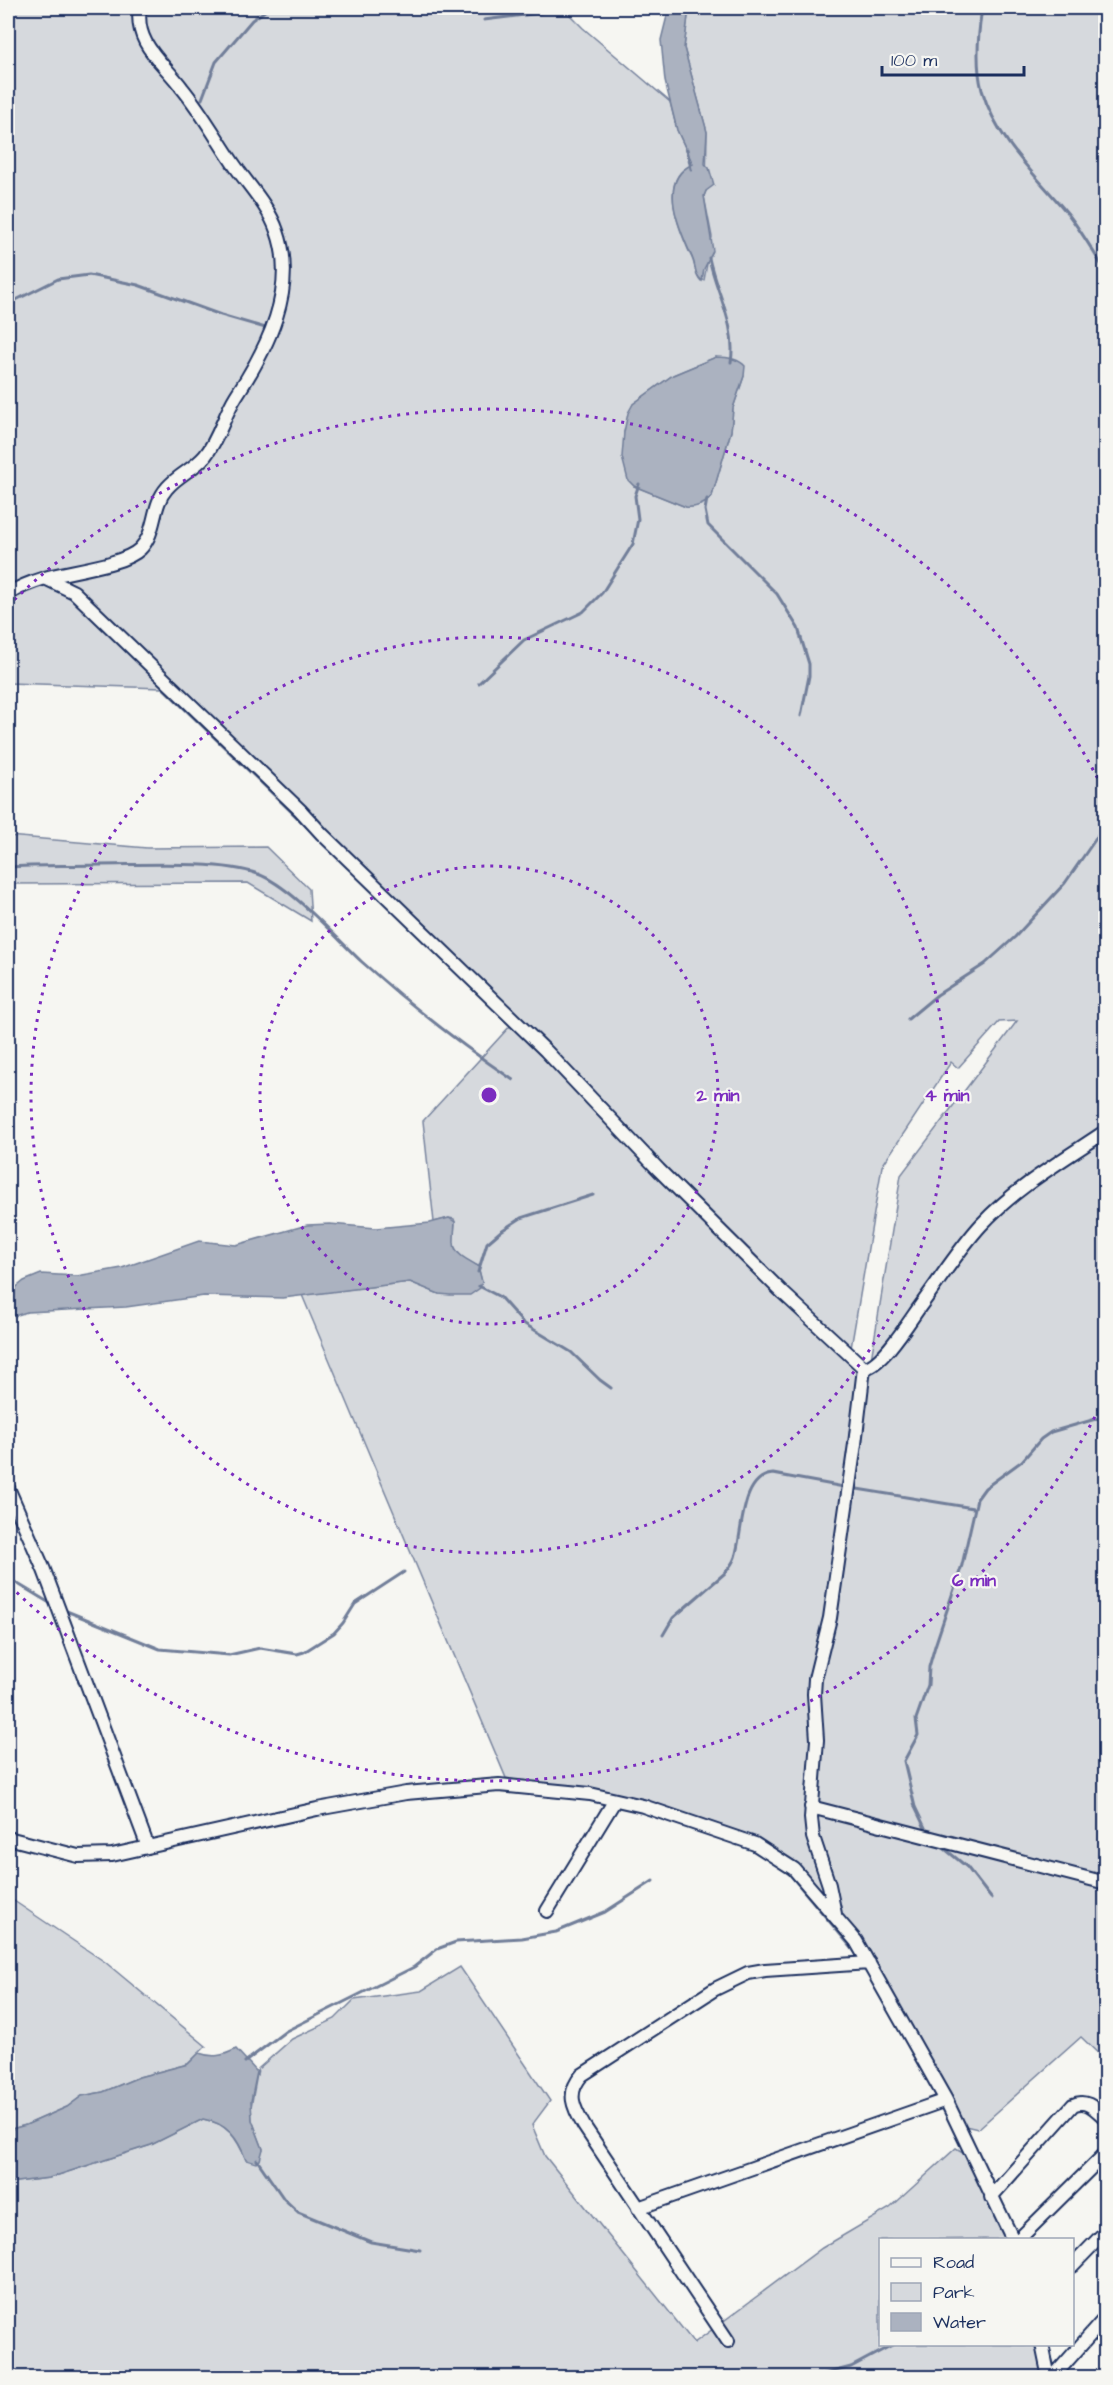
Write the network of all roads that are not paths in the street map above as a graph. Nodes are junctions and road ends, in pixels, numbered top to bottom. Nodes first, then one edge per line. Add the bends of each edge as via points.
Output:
1 (140, 8) edge
2 (45, 578) junction
3 (8, 594) edge
4 (1106, 1131) edge
5 (864, 1368) junction
6 (8, 1488) edge
7 (615, 1800) junction
8 (811, 1807) junction
9 (8, 1838) edge
10 (148, 1847) junction
11 (1106, 1883) edge
12 (547, 1911) dead end
13 (836, 1915) junction
14 (869, 1963) junction
15 (946, 2100) junction
16 (1106, 2119) edge
17 (1106, 2153) edge
18 (991, 2197) junction
19 (638, 2208) junction
20 (1106, 2231) edge
21 (1012, 2238) edge
22 (1020, 2238) edge
23 (1074, 2264) edge
24 (1106, 2317) edge
25 (728, 2341) dead end
26 (1042, 2346) edge
27 (1050, 2378) edge

1 - 2 street via 138,20 152,55 182,87 258,196 277,231 285,267 279,312 205,457 164,491 140,550 105,564
2 - 3 street
2 - 5 street via 74,592 261,772 546,1051 783,1293
4 - 5 street via 1039,1176 984,1222 878,1360
5 - 8 street via 830,1618 815,1679 817,1740
6 - 10 street via 44,1570
7 - 10 street via 506,1785 406,1793
7 - 12 street
7 - 13 street via 693,1822 766,1849 795,1869
8 - 11 street
8 - 13 street via 813,1837
9 - 10 street via 91,1858
13 - 14 street
14 - 15 street
14 - 19 street via 748,1973 715,1989 582,2075 572,2092 575,2111
15 - 18 street
15 - 19 street
16 - 18 street via 1090,2105 1073,2105
17 - 22 street
18 - 21 street
19 - 25 street
20 - 23 street
24 - 27 street
26 - 27 street

